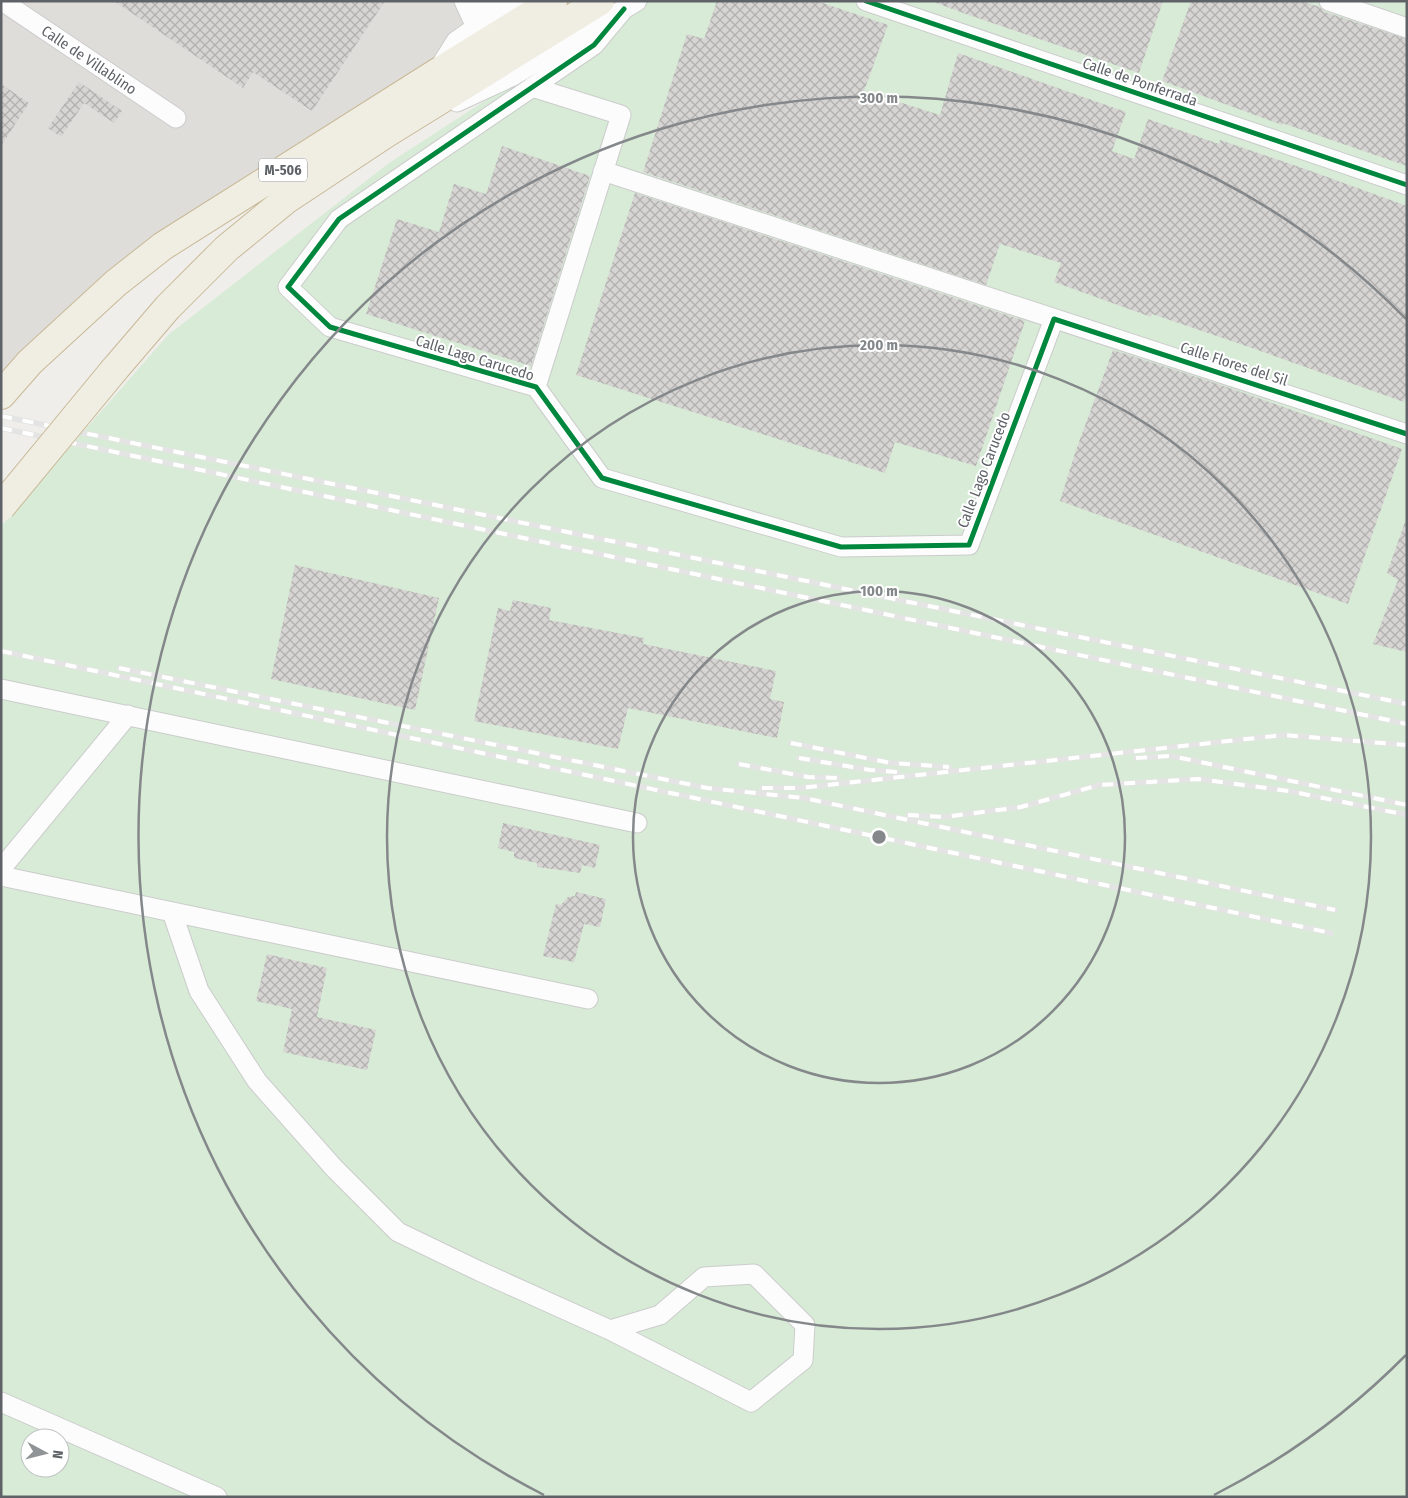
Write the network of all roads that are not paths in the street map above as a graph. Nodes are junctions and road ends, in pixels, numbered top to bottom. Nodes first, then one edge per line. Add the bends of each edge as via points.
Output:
1 (2, 1) edge
2 (489, 1) edge
3 (519, 1) edge
4 (553, 1) edge
5 (866, 1) edge
6 (1329, 1) edge
7 (620, 4) edge
8 (470, 14) edge
9 (1407, 28) edge
10 (435, 74) junction
11 (532, 87) junction
12 (176, 118) dead end
13 (603, 170) junction
14 (1407, 186) edge
15 (1054, 318) junction
16 (536, 387) junction
17 (1, 395) edge
18 (1407, 434) edge
19 (1, 507) edge
20 (1, 689) edge
21 (128, 715) junction
22 (637, 823) dead end
23 (1, 869) edge
24 (1, 876) edge
25 (172, 912) junction
26 (588, 999) dead end
27 (610, 1330) junction
28 (1, 1402) edge
29 (217, 1497) edge

1 - 12 street, Calle de Villablino
2 - 8 street
3 - 8 street
4 - 10 highway, M-506
5 - 14 street, Calle de Ponferrada
6 - 9 street
7 - 11 street, Calle Lago Carucedo via 594,45
7 - 19 highway, M-506, bridge via 386,134 287,199 227,248 168,307
8 - 10 street
10 - 17 highway, M-506 via 163,246 116,283 30,362
11 - 13 street, Calle Lago Carucedo via 621,115
11 - 16 street, Calle Lago Carucedo via 339,219 288,287 330,327
13 - 15 street, Calle Flores del Sil
13 - 16 street, Calle Lago Carucedo
15 - 16 street, Calle Lago Carucedo via 969,545 841,547 602,478
15 - 18 street, Calle Flores del Sil
20 - 21 street
21 - 22 street
21 - 23 street
24 - 25 street
25 - 26 street
25 - 27 street via 199,990 257,1081 334,1168 398,1232
27 - 27 street via 751,1402 803,1360 805,1325 754,1274 704,1277 660,1315
28 - 29 street

